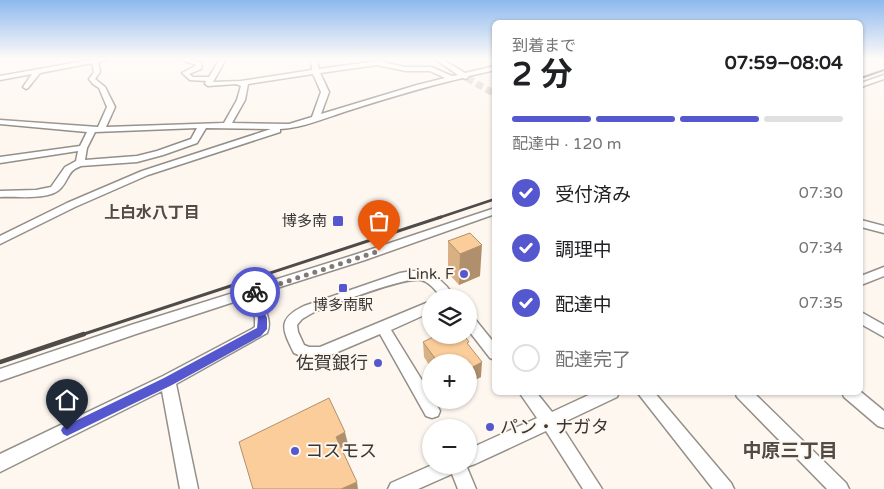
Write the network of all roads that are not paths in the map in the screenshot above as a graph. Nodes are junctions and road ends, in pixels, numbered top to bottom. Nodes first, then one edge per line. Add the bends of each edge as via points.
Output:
1 (30, 82) edge
2 (94, 82) edge
3 (209, 82) edge
4 (249, 82) edge
5 (320, 82) edge
6 (437, 82) edge
7 (242, 83) junction
8 (26, 87) dead end
9 (315, 119) junction
10 (0, 122) edge
11 (227, 125) junction
12 (203, 126) junction
13 (290, 126) junction
14 (256, 127) junction
15 (92, 130) junction
16 (101, 130) junction
17 (253, 138) junction
18 (83, 148) junction
19 (0, 160) edge
20 (80, 163) junction
21 (0, 194) edge
22 (492, 212) edge
23 (863, 224) edge
24 (884, 230) edge
25 (0, 240) edge
26 (883, 272) edge
27 (863, 280) edge
28 (437, 289) edge
29 (251, 294) junction
30 (422, 312) edge
31 (863, 318) edge
32 (383, 328) junction
33 (477, 332) edge
34 (884, 332) edge
35 (492, 350) edge
36 (0, 375) edge
37 (168, 381) junction
38 (528, 395) edge
39 (605, 395) edge
40 (647, 395) edge
41 (745, 395) edge
42 (854, 395) edge
43 (432, 411) dead end
44 (549, 421) junction
45 (884, 421) edge
46 (477, 454) edge
47 (0, 463) edge
48 (431, 474) edge
49 (461, 474) edge
50 (189, 489) edge
51 (397, 489) edge
52 (467, 489) edge
53 (593, 489) edge
54 (725, 489) edge
55 (840, 489) edge

1 - 8 street
2 - 16 street via 102,87 111,107
3 - 7 street via 209,85
4 - 7 street
5 - 9 street via 325,92
6 - 9 street
7 - 11 street via 245,86 241,100
9 - 13 street
10 - 15 street
11 - 12 street
11 - 14 street
12 - 16 street
12 - 20 street via 194,140 137,159
13 - 14 street
13 - 17 street
14 - 17 street
15 - 16 street
15 - 18 street
17 - 25 street via 137,176
18 - 19 street
18 - 20 street
20 - 21 street via 62,174 53,190
22 - 29 street
23 - 24 street
26 - 27 street
28 - 32 street via 429,277 417,274 404,276 309,310 290,324 298,349 308,353 320,353
29 - 36 street
29 - 37 street via 262,318 262,329
30 - 32 street
31 - 34 street
32 - 43 street
33 - 35 street
37 - 47 street
37 - 50 street
38 - 44 street
39 - 44 street
40 - 54 street
41 - 55 street
42 - 45 street
44 - 46 street
44 - 53 street
48 - 51 street
49 - 52 street

